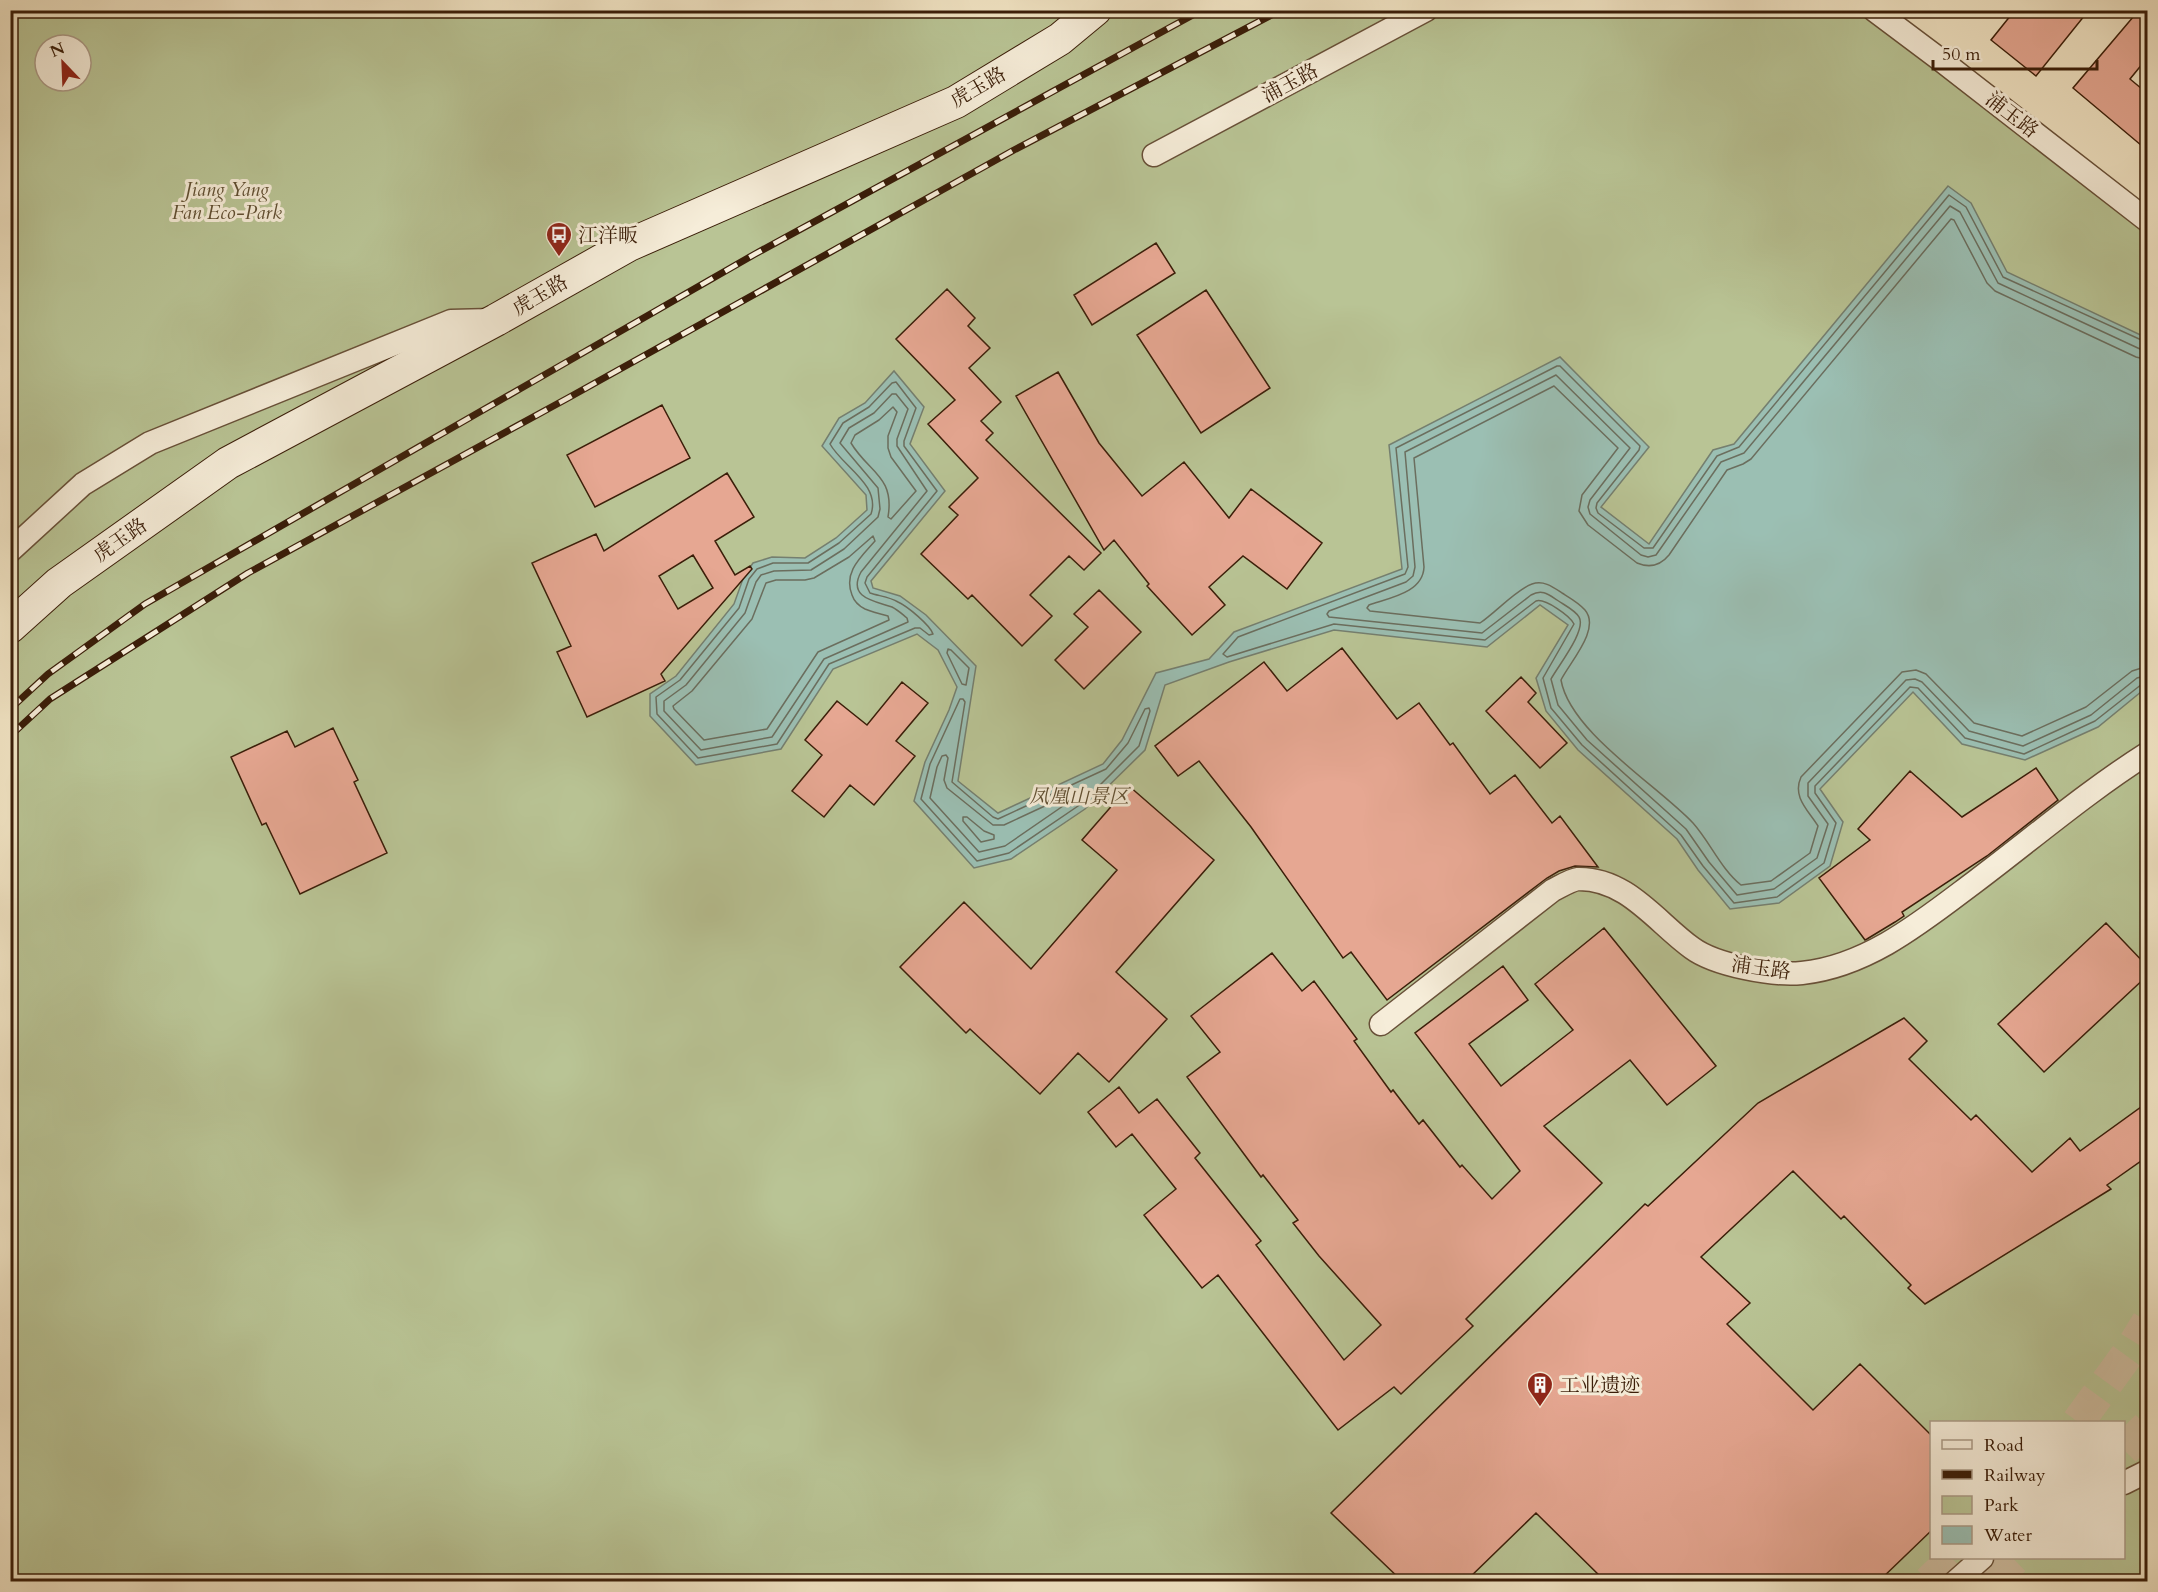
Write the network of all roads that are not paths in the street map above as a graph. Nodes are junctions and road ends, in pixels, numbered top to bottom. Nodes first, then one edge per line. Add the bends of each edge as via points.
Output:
1 (1095, 10) edge
2 (1426, 10) edge
3 (1874, 10) edge
4 (1154, 154) dead end
5 (2148, 221) edge
6 (496, 320) junction
7 (10, 550) edge
8 (10, 627) edge
9 (2148, 753) edge
10 (1381, 1024) dead end
11 (2148, 1471) edge
12 (2125, 1482) edge
13 (1980, 1559) edge
14 (1955, 1581) edge

1 - 6 street, 虎玉路 via 1060,39 956,102 629,245
2 - 4 street, 浦玉路
3 - 5 street, 浦玉路
6 - 7 street via 451,321 150,443 83,484
6 - 8 street, 虎玉路 via 228,463 59,583
9 - 10 street, 浦玉路 via 1915,927 1873,951 1835,966 1801,974 1755,970 1718,961 1693,949 1631,896 1601,882 1576,879 1553,890
11 - 12 street
13 - 14 street

